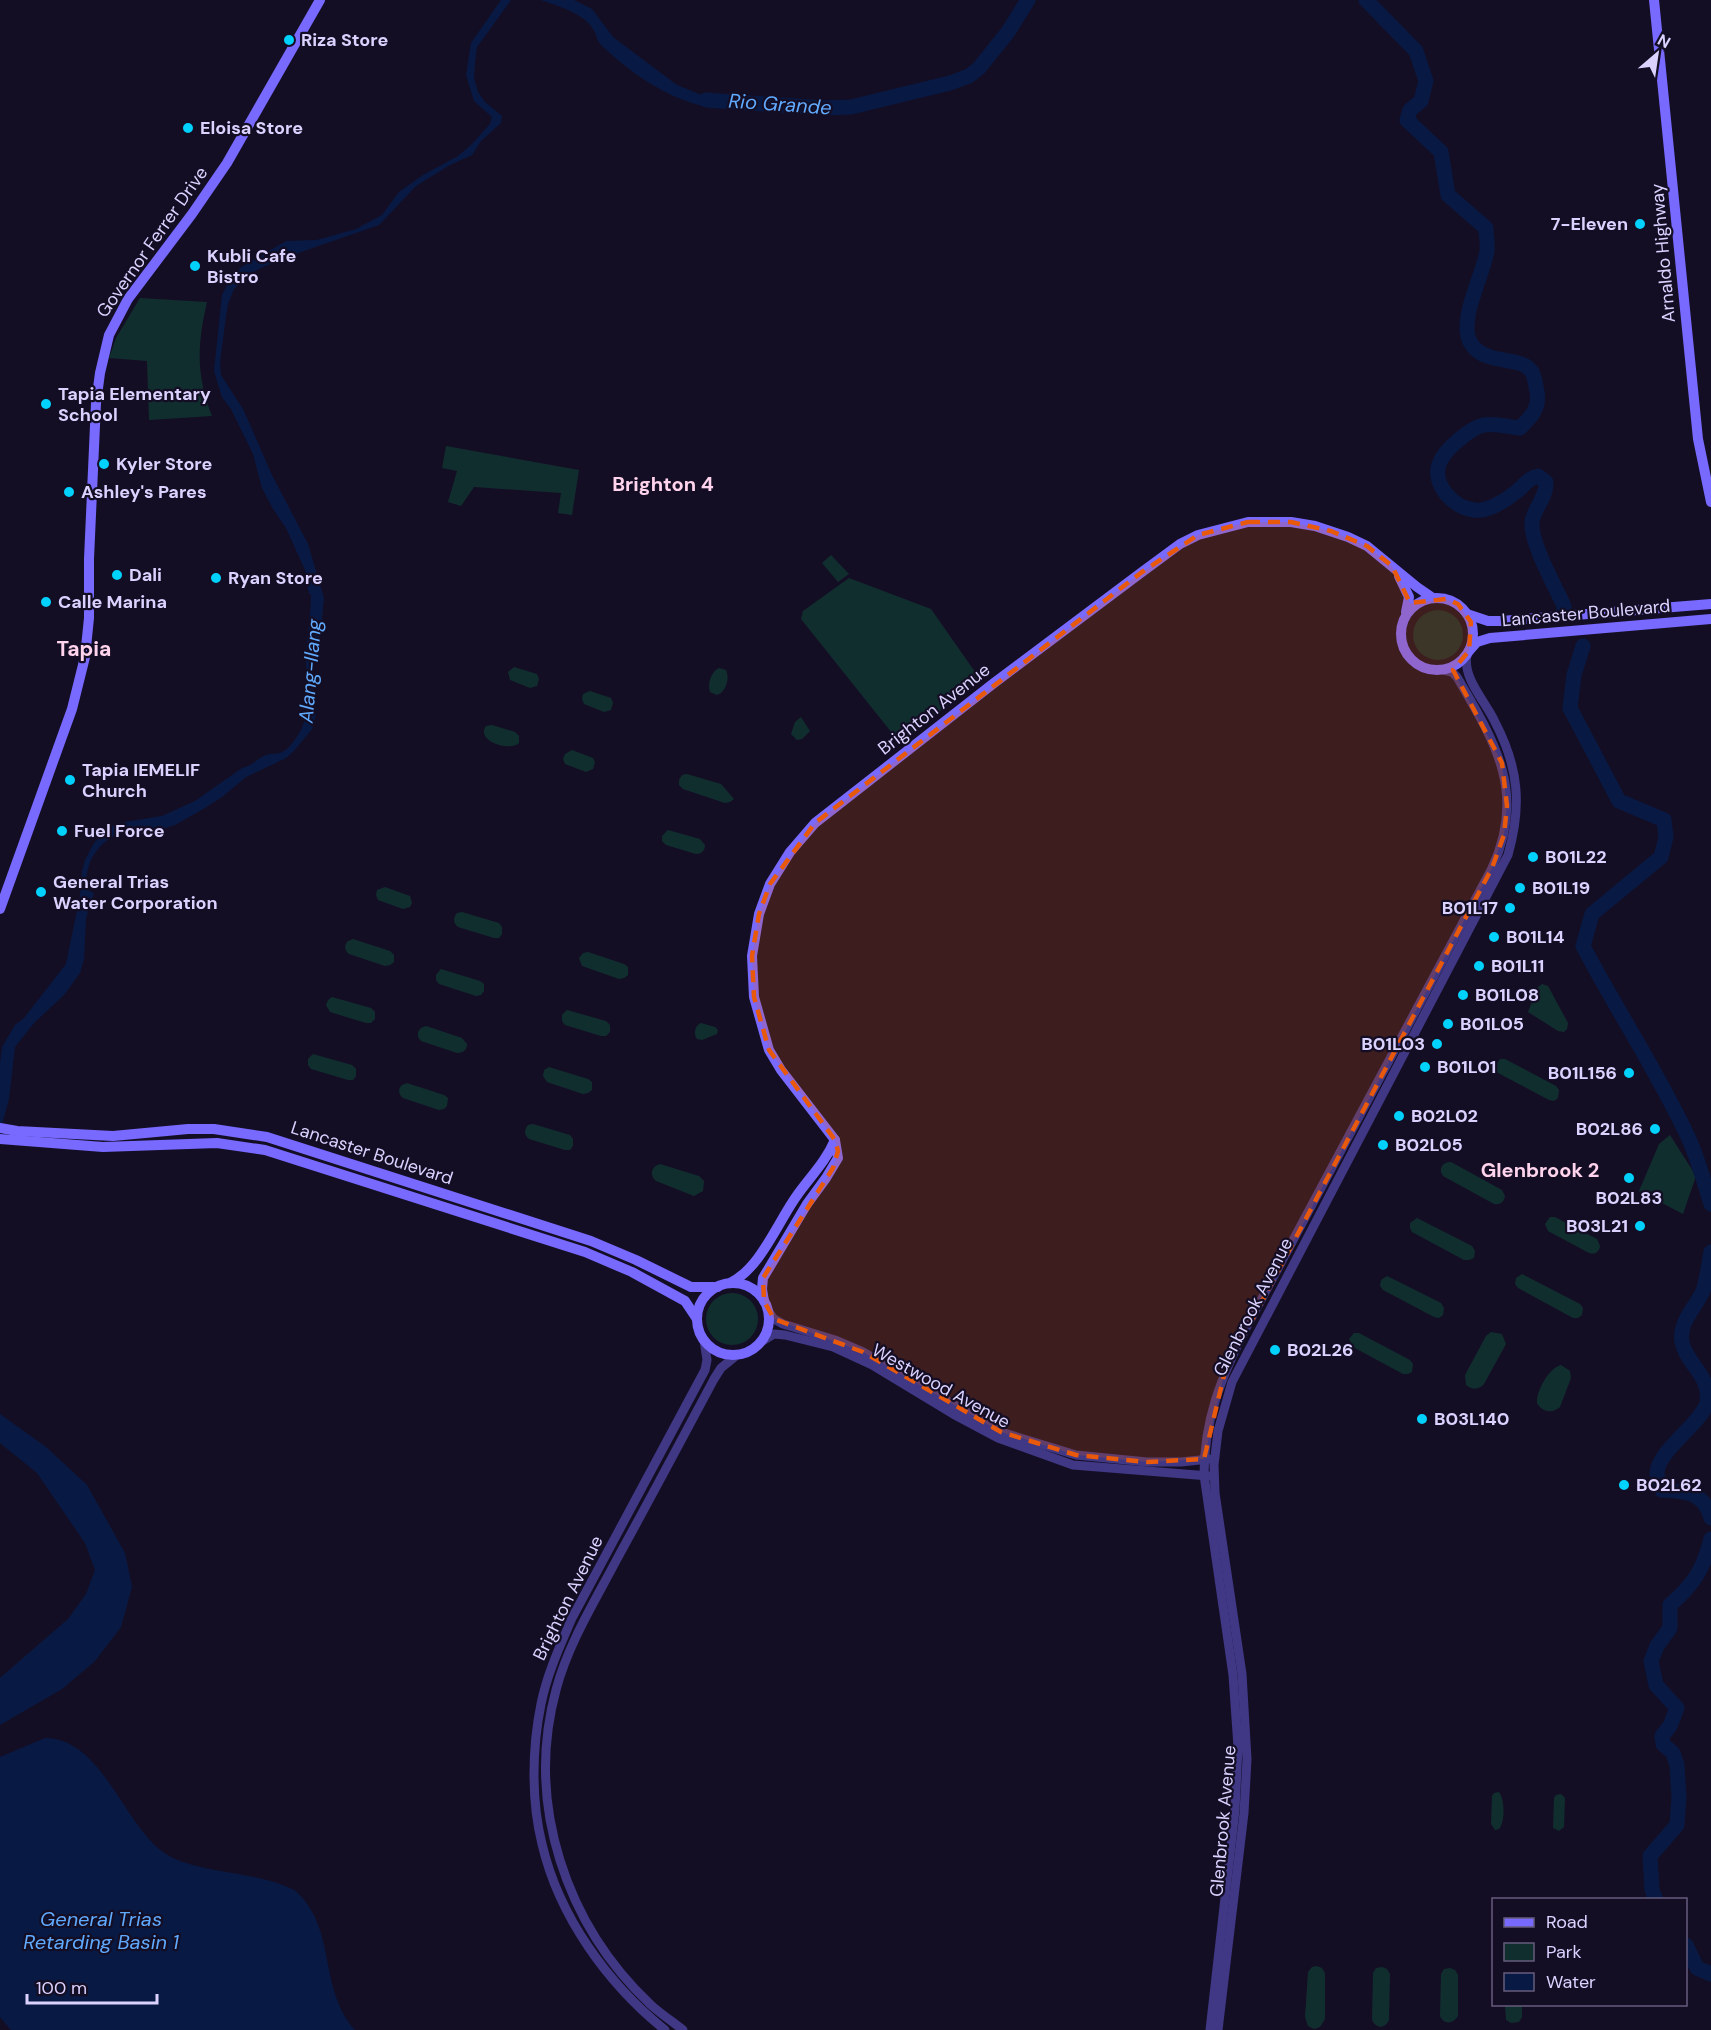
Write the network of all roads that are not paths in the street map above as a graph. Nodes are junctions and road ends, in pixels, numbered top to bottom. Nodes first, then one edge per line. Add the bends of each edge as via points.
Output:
1 (320, 0) edge
2 (1654, 0) edge
3 (1711, 502) edge
4 (1392, 566) junction
5 (1433, 598) junction
6 (1711, 604) edge
7 (1467, 614) junction
8 (1711, 619) edge
9 (1402, 621) junction
10 (1468, 653) junction
11 (1443, 670) junction
12 (0, 909) edge
13 (0, 1128) edge
14 (0, 1139) edge
15 (76, 1140) junction
16 (835, 1140) junction
17 (723, 1285) junction
18 (766, 1306) junction
19 (697, 1319) junction
20 (704, 1340) junction
21 (761, 1342) junction
22 (737, 1355) junction
23 (1215, 1458) junction
24 (1204, 1459) junction
25 (1204, 1475) junction
26 (1214, 1476) junction
27 (665, 2030) edge
28 (683, 2030) edge
29 (1210, 2030) edge
30 (1218, 2030) edge

1 - 12 main road, Governor Ferrer Drive via 226,163 128,299 108,335 96,403 85,657 72,709
2 - 3 main road, Arnaldo Highway via 1698,439
4 - 5 main road, Brighton Avenue
4 - 9 main road, Brighton Avenue via 1409,597
4 - 16 main road, Brighton Avenue via 1348,537 1299,524 1248,522 1198,535 1142,572 815,823 770,884 759,914 752,956 754,997 770,1050
5 - 7 main road via 1458,604
5 - 9 main road via 1414,605
6 - 7 main road, Lancaster Boulevard via 1501,621
7 - 10 main road via 1473,632
8 - 10 main road, Lancaster Boulevard via 1490,638 1477,642
9 - 11 main road via 1401,644 1406,654 1422,668
10 - 11 main road via 1460,663
10 - 23 street, Glenbrook Avenue via 1468,674 1495,721 1514,768 1516,825 1508,855 1239,1367 1225,1404
11 - 24 street, Glenbrook Avenue via 1457,677 1502,763 1507,806 1500,849 1225,1371 1212,1411
13 - 15 main road, Lancaster Boulevard
14 - 15 main road, Lancaster Boulevard
15 - 17 main road, Lancaster Boulevard via 188,1129 267,1137 591,1241 691,1287
15 - 19 main road, Lancaster Boulevard via 143,1146 217,1143 265,1150 585,1252 685,1301
16 - 17 main road via 755,1262 742,1276
16 - 18 main road via 836,1163 763,1278
17 - 18 main road via 748,1287
17 - 19 main road via 709,1292
18 - 21 main road via 769,1322
18 - 24 street, Westwood Avenue via 774,1319 783,1324 863,1352 1001,1432 1076,1455 1147,1462
19 - 20 main road
20 - 22 main road via 718,1352
20 - 27 street, Brighton Avenue via 705,1370 572,1618 541,1704 535,1754 541,1842 560,1895 584,1940 618,1986
21 - 22 main road
21 - 25 street, Westwood Avenue via 774,1334 833,1347 872,1365 998,1438 1073,1465
22 - 28 street, Brighton Avenue via 714,1379 582,1625 556,1689 549,1720 547,1797 552,1834 568,1886 586,1922 624,1976
23 - 24 street, Westwood Avenue
23 - 26 street, Glenbrook Avenue
24 - 25 street, Glenbrook Avenue
25 - 26 street, Westwood Avenue
25 - 29 street, Glenbrook Avenue via 1233,1675 1238,1747 1236,1810
26 - 30 street, Glenbrook Avenue via 1242,1674 1247,1759

